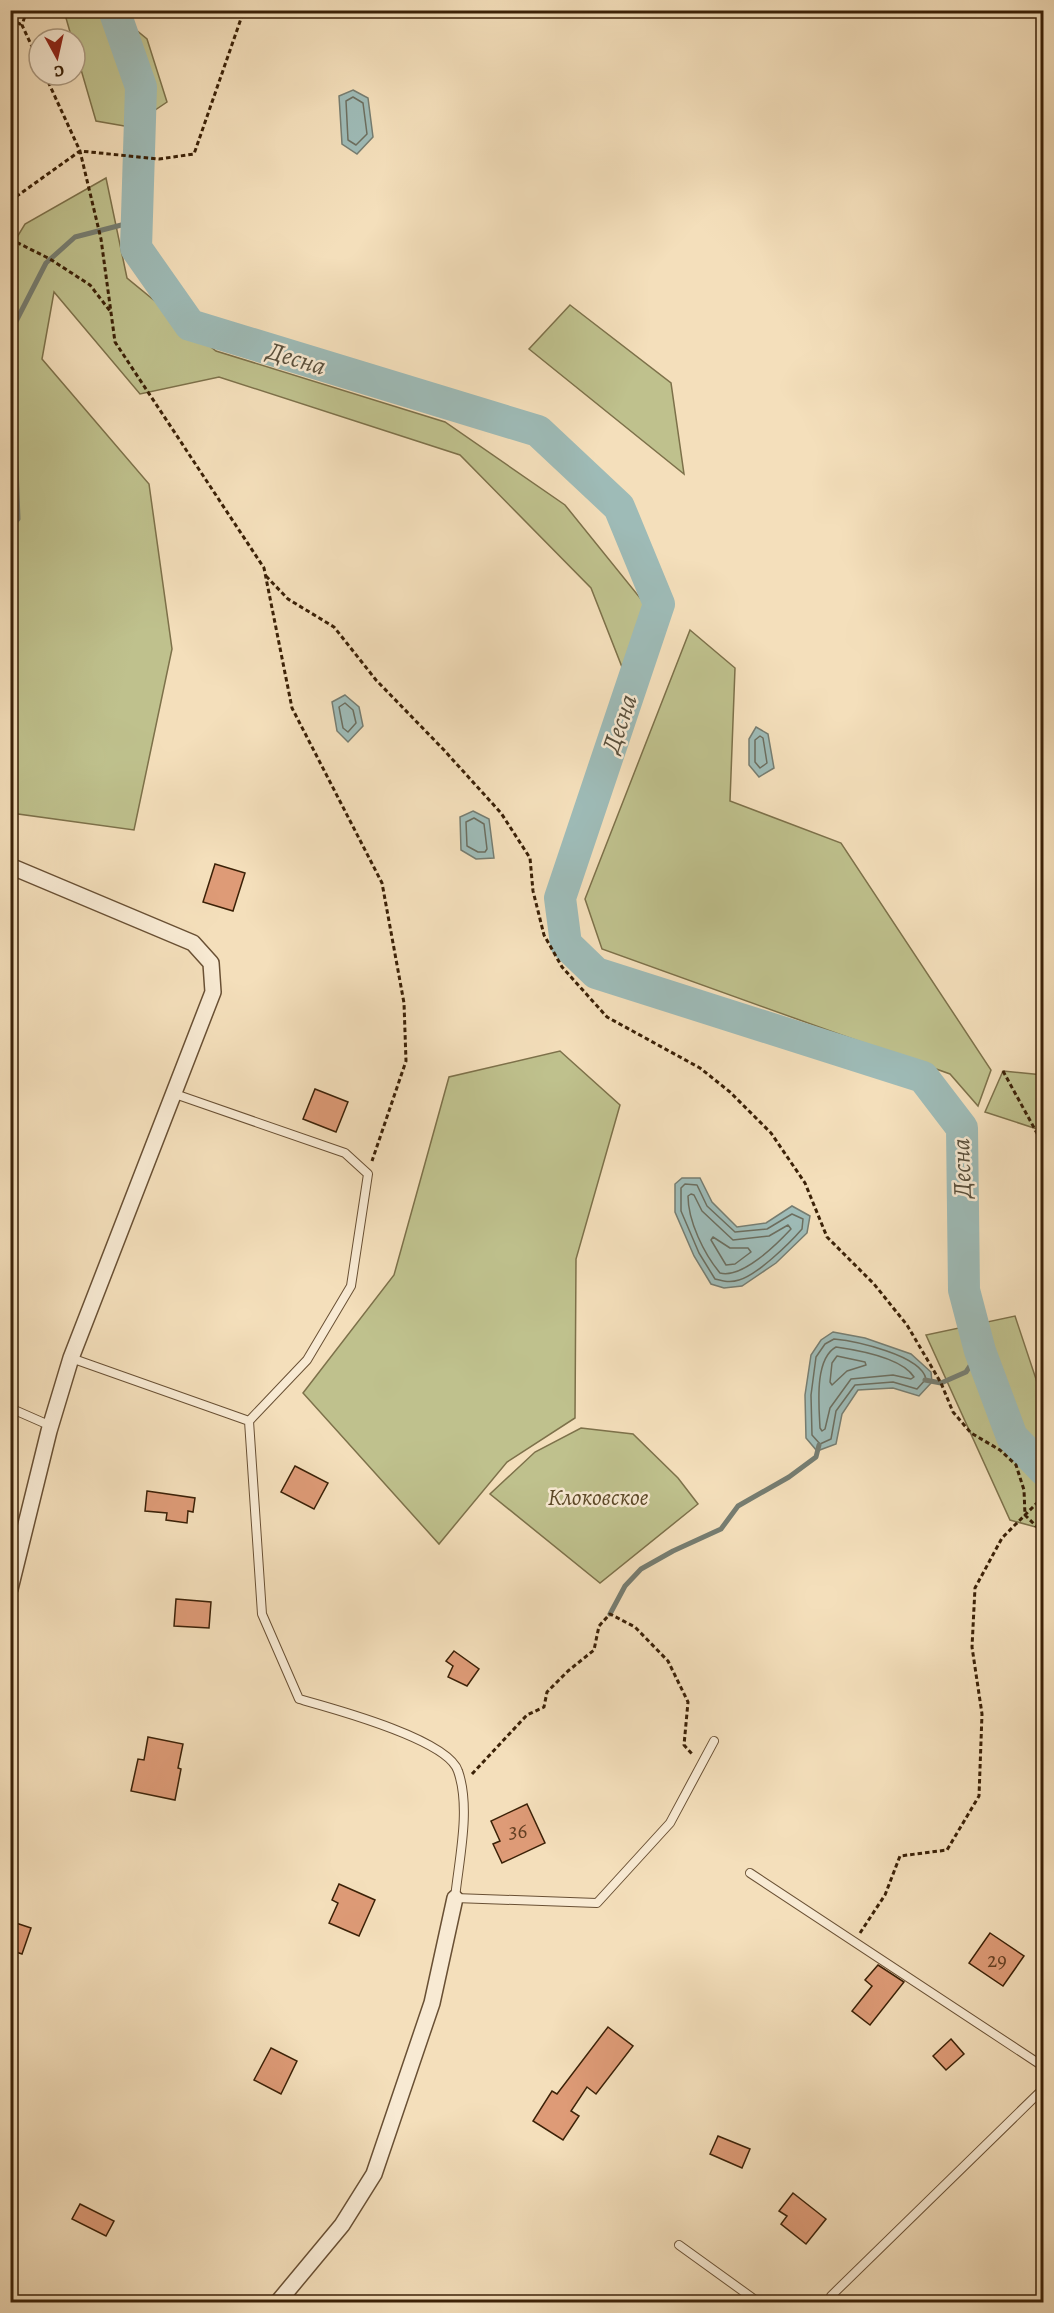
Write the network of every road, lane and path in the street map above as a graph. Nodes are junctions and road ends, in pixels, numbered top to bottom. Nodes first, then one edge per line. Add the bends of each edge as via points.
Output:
1 (27, 10) edge
2 (244, 10) edge
3 (10, 19) edge
4 (22, 25) junction
5 (27, 36) edge
6 (51, 87) edge
7 (80, 151) junction
8 (10, 201) edge
9 (10, 238) edge
10 (111, 312) junction
11 (266, 576) junction
12 (10, 866) edge
13 (1003, 1071) dead end
14 (175, 1094) junction
15 (1044, 1146) edge
16 (368, 1174) junction
17 (71, 1358) junction
18 (10, 1408) edge
19 (249, 1421) junction
20 (51, 1426) junction
21 (1044, 1496) edge
22 (1025, 1515) junction
23 (1044, 1534) edge
24 (10, 1589) edge
25 (714, 1741) dead end
26 (701, 1764) junction
27 (462, 1788) junction
28 (750, 1873) dead end
29 (455, 1898) junction
30 (854, 1942) junction
31 (1044, 2067) edge
32 (1044, 2088) edge
33 (679, 2246) dead end
34 (278, 2302) edge
35 (758, 2302) edge
36 (830, 2302) edge

1 - 4 path
2 - 7 path via 194,154 159,159
3 - 4 path
4 - 5 path
6 - 7 path
7 - 8 path
7 - 10 path via 101,239
9 - 10 path via 90,285
10 - 11 path via 115,342
11 - 16 path via 292,708 382,884 404,1003 406,1061
11 - 22 path via 288,599 334,627 376,680 501,813 530,858 543,935 562,967 607,1017 700,1068 771,1133 805,1183 827,1237 874,1284 907,1325 953,1412 971,1433 1016,1465 1024,1490
12 - 14 street via 193,943 211,963 213,992
13 - 15 path
14 - 16 lane via 345,1153
14 - 17 street
16 - 19 lane via 351,1286 307,1360
17 - 19 lane
17 - 20 street
18 - 20 lane
19 - 27 lane via 262,1614 299,1699 410,1735 458,1768
20 - 24 street
21 - 22 path
22 - 23 path
22 - 30 path via 1002,1538 975,1588 972,1647 982,1714 979,1796 947,1850 900,1856 885,1895
25 - 26 lane
26 - 27 path via 684,1745 688,1702 668,1661 635,1627 610,1614 599,1626 594,1650 547,1692 544,1707 527,1715 474,1770
26 - 29 lane via 670,1823 597,1903
27 - 29 lane via 463,1827
28 - 30 lane
29 - 34 street via 432,2003 374,2174 342,2225
30 - 31 lane
32 - 36 lane via 831,2296
33 - 35 lane

